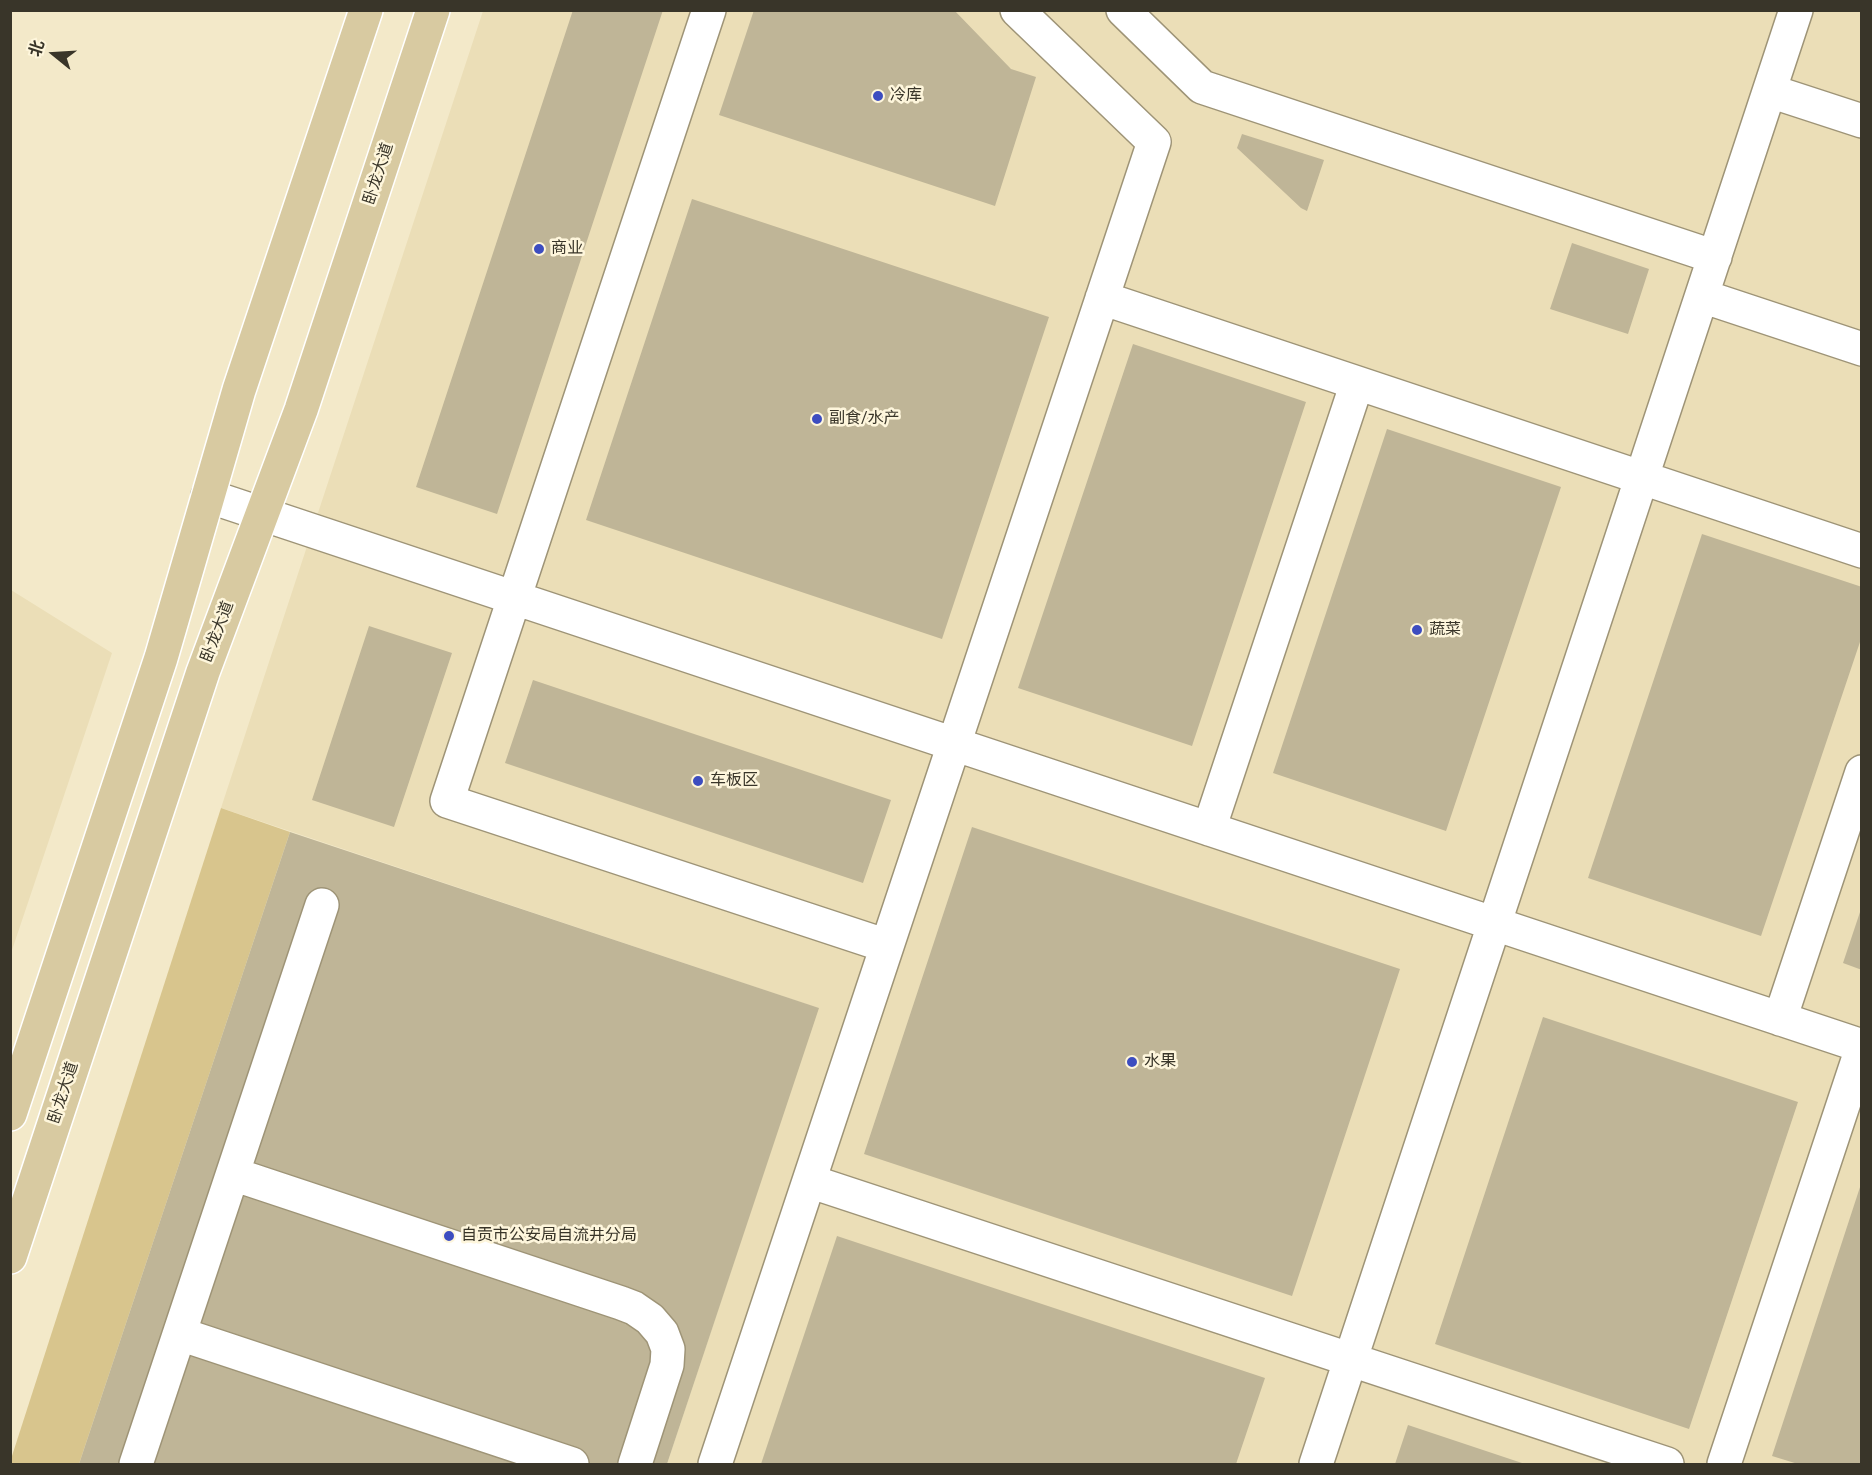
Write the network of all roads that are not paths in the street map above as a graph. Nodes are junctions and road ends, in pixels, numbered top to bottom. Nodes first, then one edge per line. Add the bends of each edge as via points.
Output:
1 (366, 10) edge
2 (433, 10) edge
3 (709, 10) edge
4 (1017, 10) edge
5 (1123, 10) edge
6 (1796, 10) edge
7 (1770, 91) junction
8 (1862, 121) edge
9 (1715, 257) junction
10 (1702, 296) junction
11 (1102, 298) junction
12 (1862, 350) edge
13 (1357, 383) junction
14 (208, 496) junction
15 (263, 514) junction
16 (1862, 551) edge
17 (515, 598) junction
18 (954, 744) junction
19 (1862, 772) edge
20 (1209, 829) junction
21 (322, 904) dead end
22 (1495, 924) junction
23 (887, 946) junction
24 (1780, 1019) junction
25 (1862, 1047) edge
26 (10, 1114) edge
27 (233, 1174) junction
28 (809, 1181) junction
29 (10, 1257) edge
30 (180, 1334) junction
31 (1350, 1360) junction
32 (136, 1464) edge
33 (572, 1464) edge
34 (635, 1464) edge
35 (715, 1464) edge
36 (1316, 1464) edge
37 (1667, 1464) edge
38 (1724, 1464) edge

1 - 14 main road via 238,390
2 - 15 main road, 卧龙大道
3 - 17 lane
4 - 11 lane via 1154,142
5 - 9 lane via 1202,87
6 - 7 lane
7 - 8 lane
7 - 9 lane
9 - 10 lane
10 - 12 lane
10 - 22 lane
11 - 13 lane
11 - 18 lane
13 - 16 lane
13 - 20 lane
14 - 15 lane
14 - 26 main road via 161,658
15 - 17 lane
15 - 29 main road, 卧龙大道 via 203,672
17 - 18 lane
17 - 23 lane via 447,801
18 - 20 lane
18 - 23 lane
19 - 24 lane
20 - 22 lane
21 - 27 lane
22 - 24 lane
22 - 31 lane
23 - 28 lane
24 - 25 lane
25 - 38 lane
27 - 30 lane
27 - 34 lane via 621,1303 650,1319 662,1333 668,1365
28 - 31 lane
28 - 35 lane
30 - 32 lane
30 - 33 lane
31 - 36 lane
31 - 37 lane

